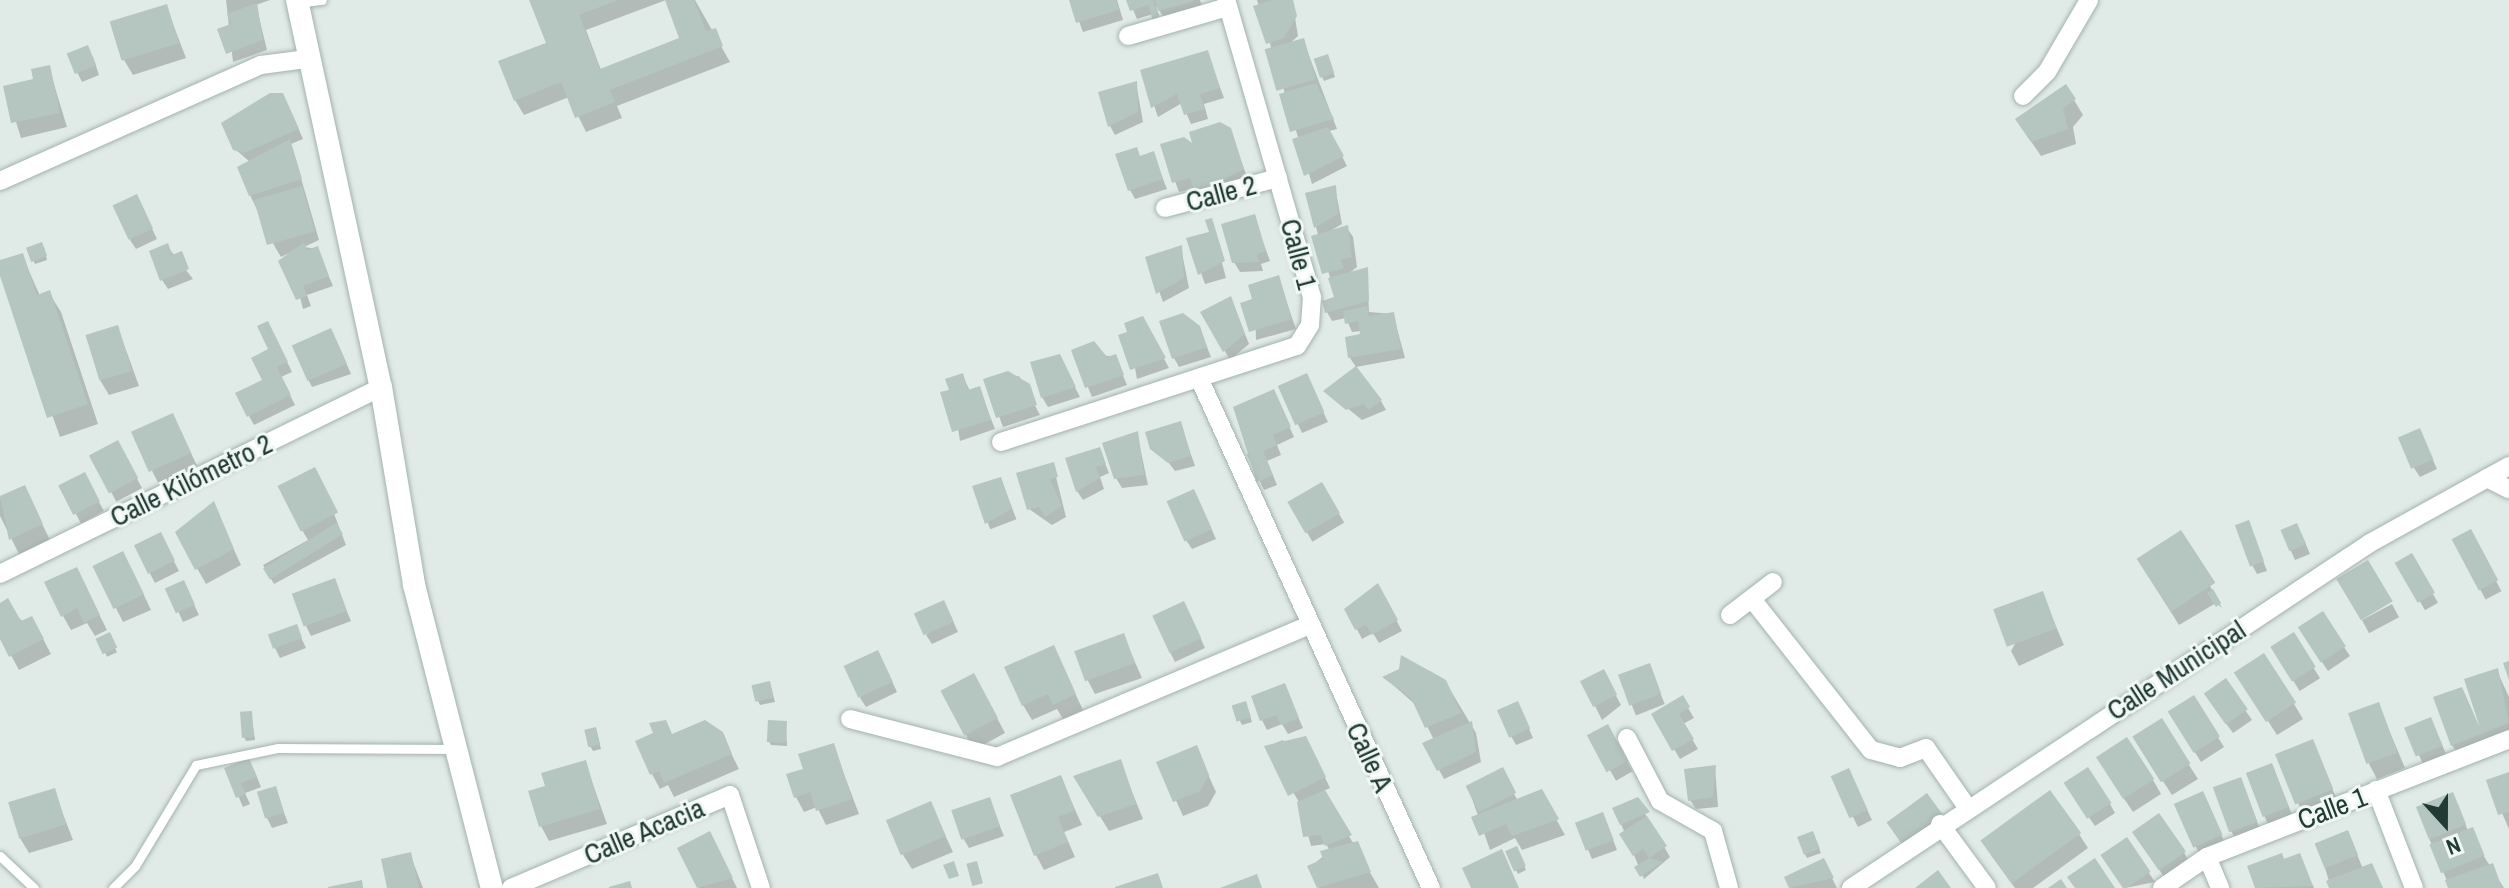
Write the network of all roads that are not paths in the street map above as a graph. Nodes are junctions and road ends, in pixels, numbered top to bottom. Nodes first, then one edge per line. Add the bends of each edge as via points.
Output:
1 (322, 0) edge
2 (2089, 0) edge
3 (297, 2) edge
4 (1227, 4) edge
5 (1128, 36) dead end
6 (306, 59) junction
7 (2023, 96) dead end
8 (1278, 178) junction
9 (0, 181) edge
10 (1165, 208) dead end
11 (1199, 378) junction
12 (381, 387) junction
13 (1001, 442) dead end
14 (2509, 466) edge
15 (2487, 478) junction
16 (2509, 489) edge
17 (0, 574) edge
18 (1773, 582) dead end
19 (1752, 599) junction
20 (1730, 615) dead end
21 (1309, 625) junction
22 (850, 719) dead end
23 (1627, 738) dead end
24 (2509, 739) edge
25 (453, 749) junction
26 (2376, 790) junction
27 (1967, 807) junction
28 (1940, 824) junction
29 (0, 856) edge
30 (2207, 857) junction
31 (34, 888) edge
32 (113, 888) edge
33 (492, 888) edge
34 (511, 888) edge
35 (761, 888) edge
36 (1431, 888) edge
37 (1729, 888) edge
38 (1851, 888) edge
39 (1987, 888) edge
40 (2162, 888) edge
41 (2220, 888) edge
42 (2414, 888) edge

1 - 3 lane
2 - 7 street via 2047,72
3 - 6 street
4 - 5 street
4 - 8 street, Calle 1
6 - 9 street via 261,65
6 - 12 street
8 - 10 street, Calle 2
8 - 11 street, Calle 1 via 1312,297 1310,325 1297,346
11 - 13 street, Calle 1
11 - 21 street, Calle A
12 - 17 street, Calle Kilómetro 2
12 - 25 street via 414,585
14 - 15 street, Calle Municipal
15 - 16 street
15 - 27 street, Calle Municipal via 2370,543
18 - 19 street
19 - 20 street
19 - 27 street via 1871,750 1900,758 1926,748
21 - 22 street via 997,757
21 - 36 street, Calle A
23 - 37 street via 1660,801 1713,831
24 - 26 street, Calle 1
25 - 32 lane via 278,748 196,765 135,866
25 - 33 street
26 - 30 street, Calle 1
26 - 42 street
27 - 28 street, Calle Municipal
28 - 38 street, Calle Municipal
28 - 39 street
29 - 31 lane
30 - 40 street, Calle 1
30 - 41 street
34 - 35 street, Calle Acacia via 730,795

